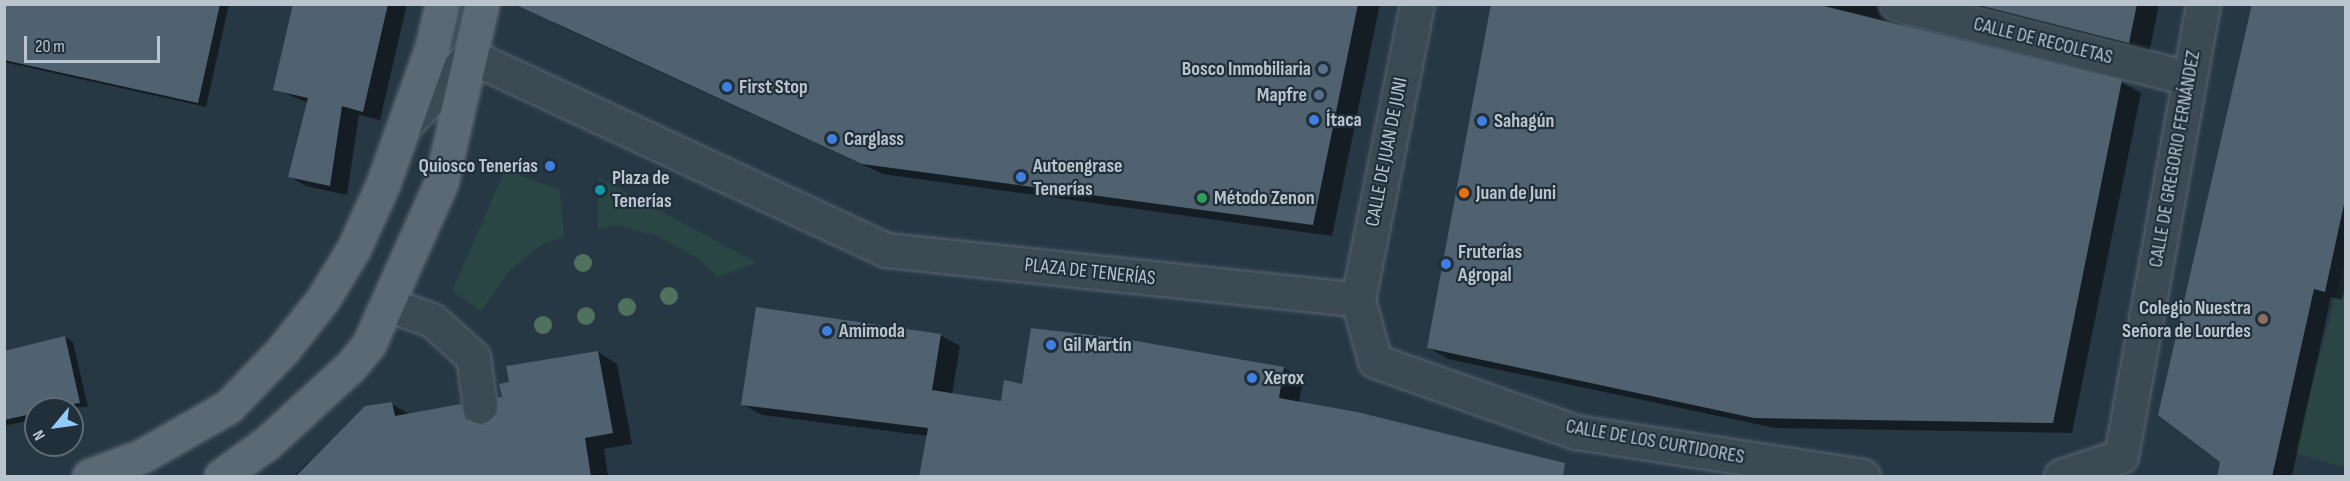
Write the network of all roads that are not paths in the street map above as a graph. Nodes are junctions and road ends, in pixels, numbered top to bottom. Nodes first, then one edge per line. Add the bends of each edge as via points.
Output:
1 (442, 4) edge
2 (482, 4) edge
3 (1417, 4) edge
4 (1896, 4) edge
5 (2203, 4) edge
6 (470, 56) junction
7 (2189, 78) junction
8 (404, 126) junction
9 (1358, 300) junction
10 (390, 305) junction
11 (480, 407) dead end
12 (2128, 466) edge
13 (89, 477) edge
14 (221, 477) edge
15 (1863, 477) edge
16 (2061, 477) edge

1 - 8 main road via 432,47
2 - 6 main road
3 - 9 street, CALLE DE JUAN DE JUNI
4 - 7 street, CALLE DE RECOLETAS
5 - 7 street, CALLE DE GREGORIO FERNÁNDEZ
6 - 8 street
6 - 9 street, PLAZA DE TENERÍAS via 886,250
6 - 10 main road via 441,183
7 - 12 street, CALLE DE GREGORIO FERNÁNDEZ
8 - 13 main road via 354,248 323,299 282,351 245,392 205,422 142,456
9 - 15 street, CALLE DE LOS CURTIDORES via 1375,361 1576,432
10 - 11 street via 432,320 472,357
10 - 14 main road via 369,344 350,367 267,443
12 - 16 street

